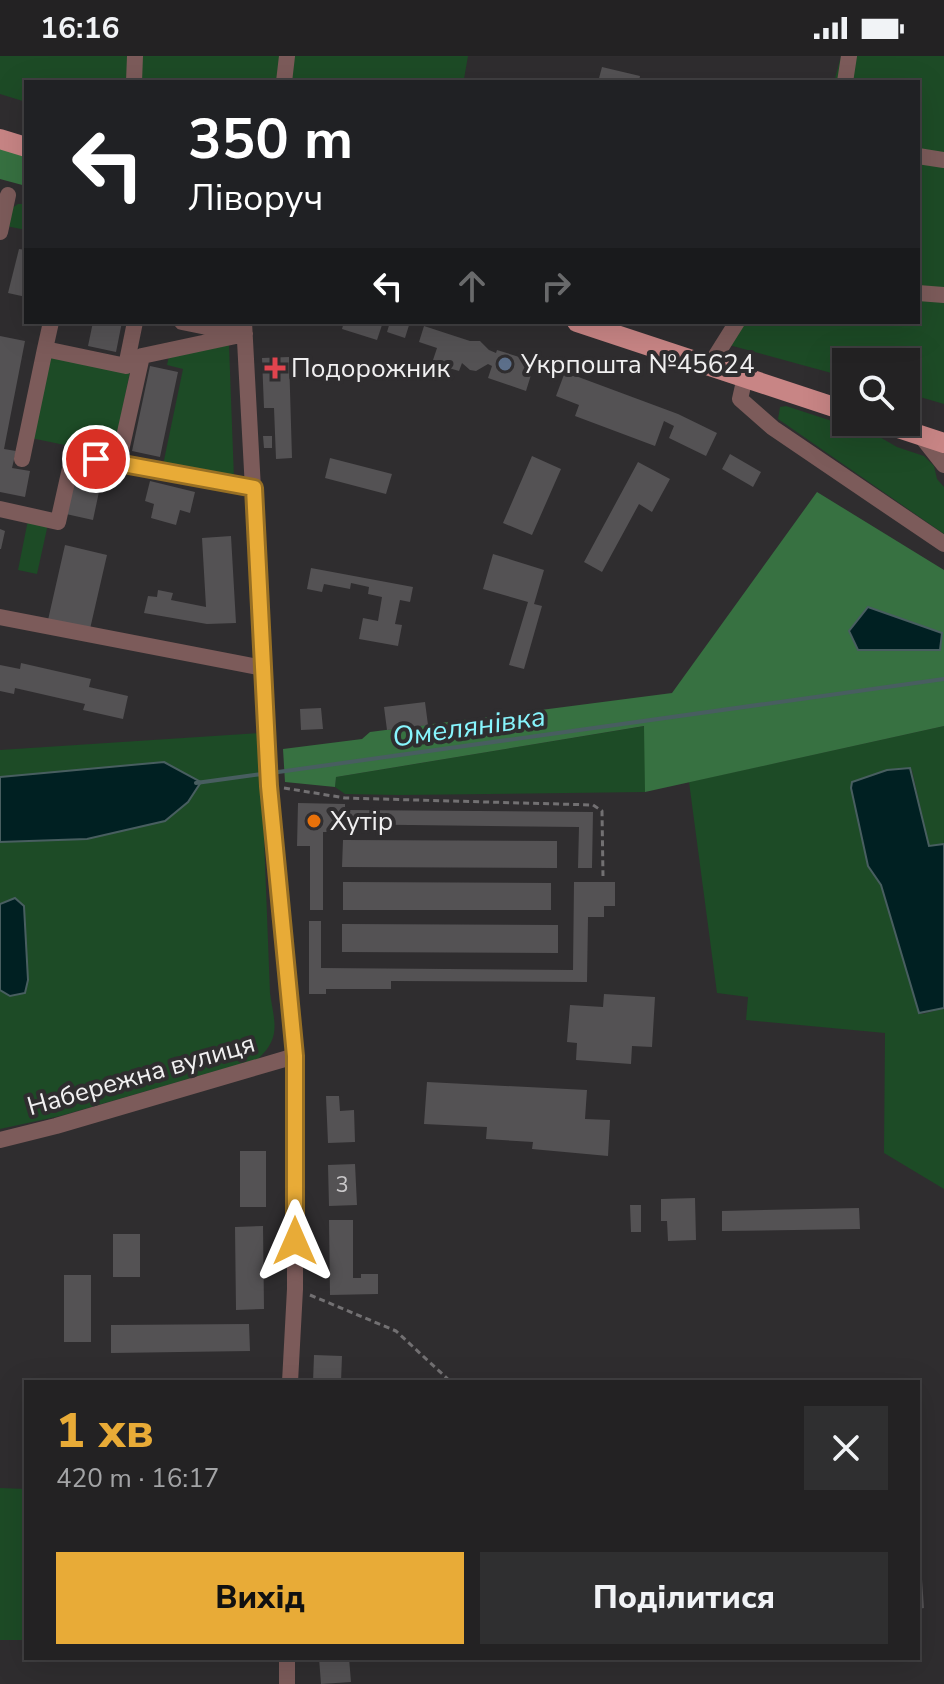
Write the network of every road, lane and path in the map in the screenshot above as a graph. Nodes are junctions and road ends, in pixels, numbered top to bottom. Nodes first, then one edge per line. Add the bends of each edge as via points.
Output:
1 (135, 56) edge
2 (287, 56) edge
3 (849, 56) edge
4 (134, 80) edge
5 (284, 80) edge
6 (845, 80) edge
7 (0, 139) edge
8 (24, 146) edge
9 (920, 156) edge
10 (944, 160) edge
11 (4, 194) edge
12 (24, 199) edge
13 (0, 232) edge
14 (920, 293) edge
15 (944, 295) edge
16 (51, 324) edge
17 (135, 324) edge
18 (203, 324) edge
19 (583, 324) edge
20 (736, 324) edge
21 (245, 328) edge
22 (45, 349) junction
23 (142, 356) junction
24 (710, 365) junction
25 (126, 366) junction
26 (745, 377) junction
27 (832, 406) edge
28 (921, 436) joint
29 (944, 443) edge
30 (22, 459) dead end
31 (118, 464) junction
32 (944, 465) edge
33 (254, 488) junction
34 (0, 509) edge
35 (944, 544) edge
36 (0, 617) edge
37 (263, 668) junction
38 (269, 781) junction
39 (603, 876) dead end
40 (295, 1056) junction
41 (0, 1140) edge
42 (295, 1289) junction
43 (290, 1380) edge
44 (449, 1380) edge
45 (287, 1660) edge
46 (287, 1684) edge

1 - 4 street
2 - 5 street
3 - 6 street
7 - 8 main road
9 - 10 street
11 - 12 street
11 - 13 street
14 - 15 street
16 - 22 street
17 - 25 street
18 - 21 street
19 - 24 main road
20 - 24 street
21 - 23 street
21 - 33 street
22 - 25 street
22 - 30 street
23 - 25 street
23 - 31 street
24 - 26 main road
26 - 27 main road
26 - 35 street via 740,399 773,428
28 - 29 main road
28 - 32 street
31 - 33 street
31 - 34 street via 73,455 58,522
33 - 37 street
36 - 37 street
37 - 38 street
38 - 39 path via 345,798 593,805 602,811
38 - 40 street
40 - 41 street, Набережна вулиця
40 - 42 street
42 - 43 street
42 - 44 path via 396,1331
45 - 46 street

